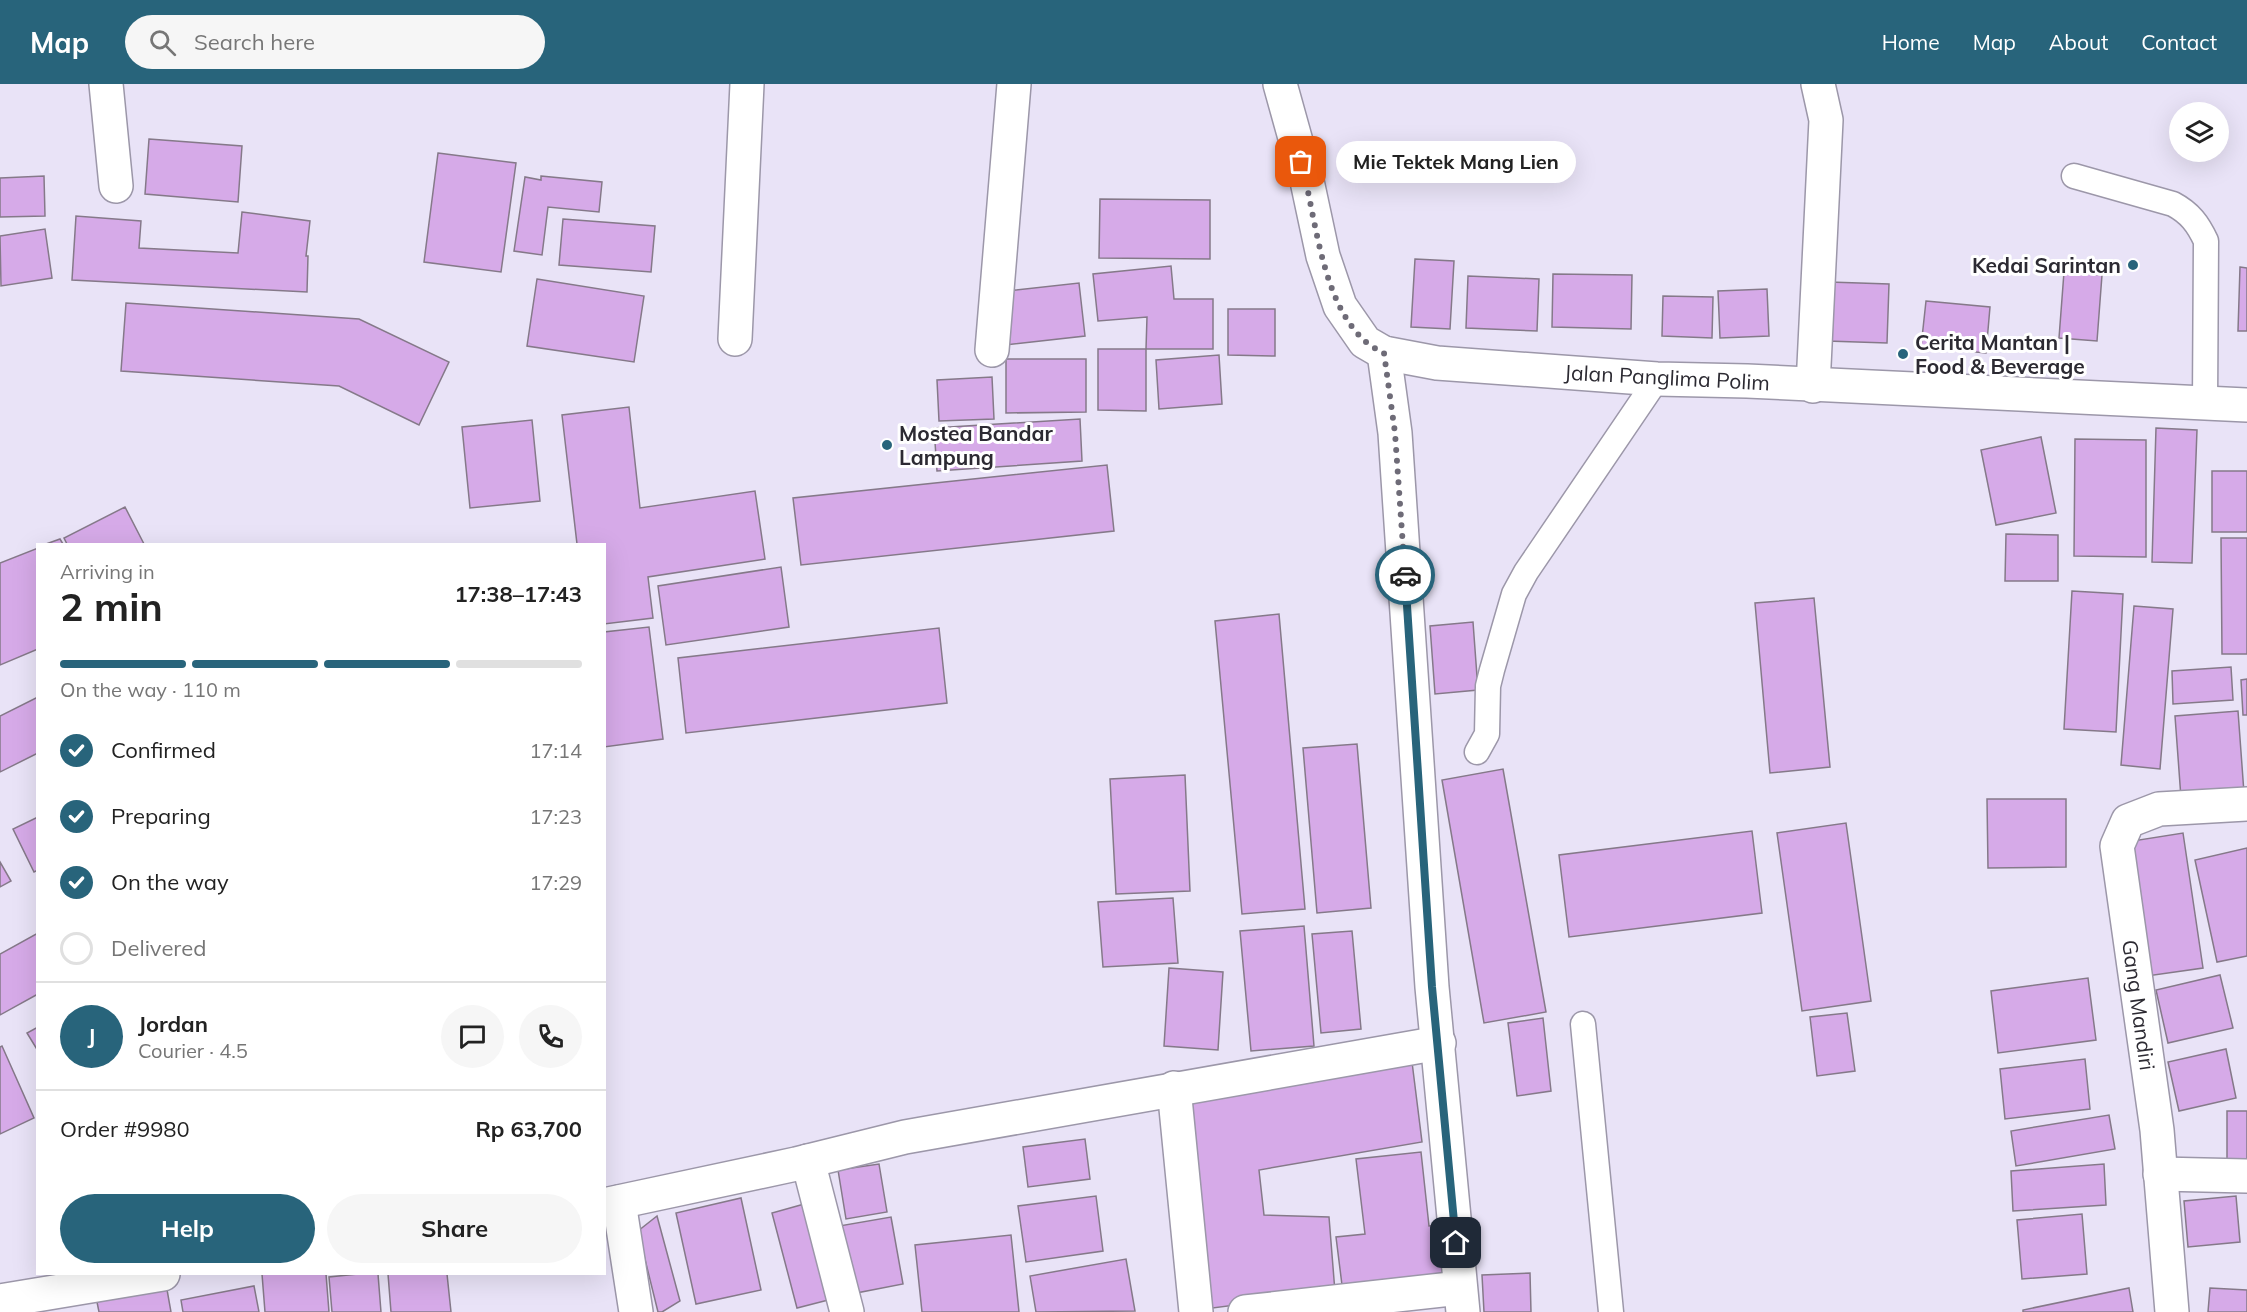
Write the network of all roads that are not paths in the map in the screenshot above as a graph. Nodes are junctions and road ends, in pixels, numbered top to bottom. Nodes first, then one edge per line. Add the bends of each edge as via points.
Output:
1 (106, 84) edge
2 (747, 84) edge
3 (1014, 84) edge
4 (1280, 84) edge
5 (1818, 84) edge
6 (2074, 176) dead end
7 (116, 186) dead end
8 (735, 339) dead end
9 (993, 350) dead end
10 (1384, 353) junction
11 (1657, 379) junction
12 (1813, 386) junction
13 (2205, 403) junction
14 (2247, 405) edge
15 (1477, 752) dead end
16 (2247, 804) edge
17 (1583, 1024) dead end
18 (1439, 1042) junction
19 (1174, 1088) junction
20 (808, 1161) junction
21 (2160, 1174) junction
22 (2247, 1176) edge
23 (612, 1203) edge
24 (160, 1275) edge
25 (90, 1299) edge
26 (1461, 1300) edge
27 (0, 1301) edge
28 (636, 1312) edge
29 (847, 1312) edge
30 (1196, 1312) edge
31 (1245, 1312) edge
32 (1611, 1312) edge
33 (2172, 1312) edge

1 - 7 street
2 - 8 street
3 - 9 street
4 - 10 street, Jalan Panglima Polim via 1323,256 1340,306 1365,342
5 - 12 street via 1826,120
6 - 13 lane via 2173,204 2196,221 2206,241
10 - 11 street, Jalan Panglima Polim via 1437,363
10 - 18 street via 1395,433 1431,975
11 - 12 street, Jalan Panglima Polim
11 - 15 lane via 1514,594 1488,686 1487,734
12 - 13 street, Jalan Panglima Polim
13 - 14 street, Jalan Panglima Polim
16 - 21 street, Gang Mandiri via 2159,809 2128,821 2117,846
17 - 32 lane
18 - 19 street
18 - 26 street
19 - 20 street via 905,1137
19 - 30 street
20 - 23 street
20 - 29 street
21 - 22 street
21 - 33 street, Gang Mandiri
23 - 28 street
24 - 25 street
25 - 27 street
26 - 31 street

